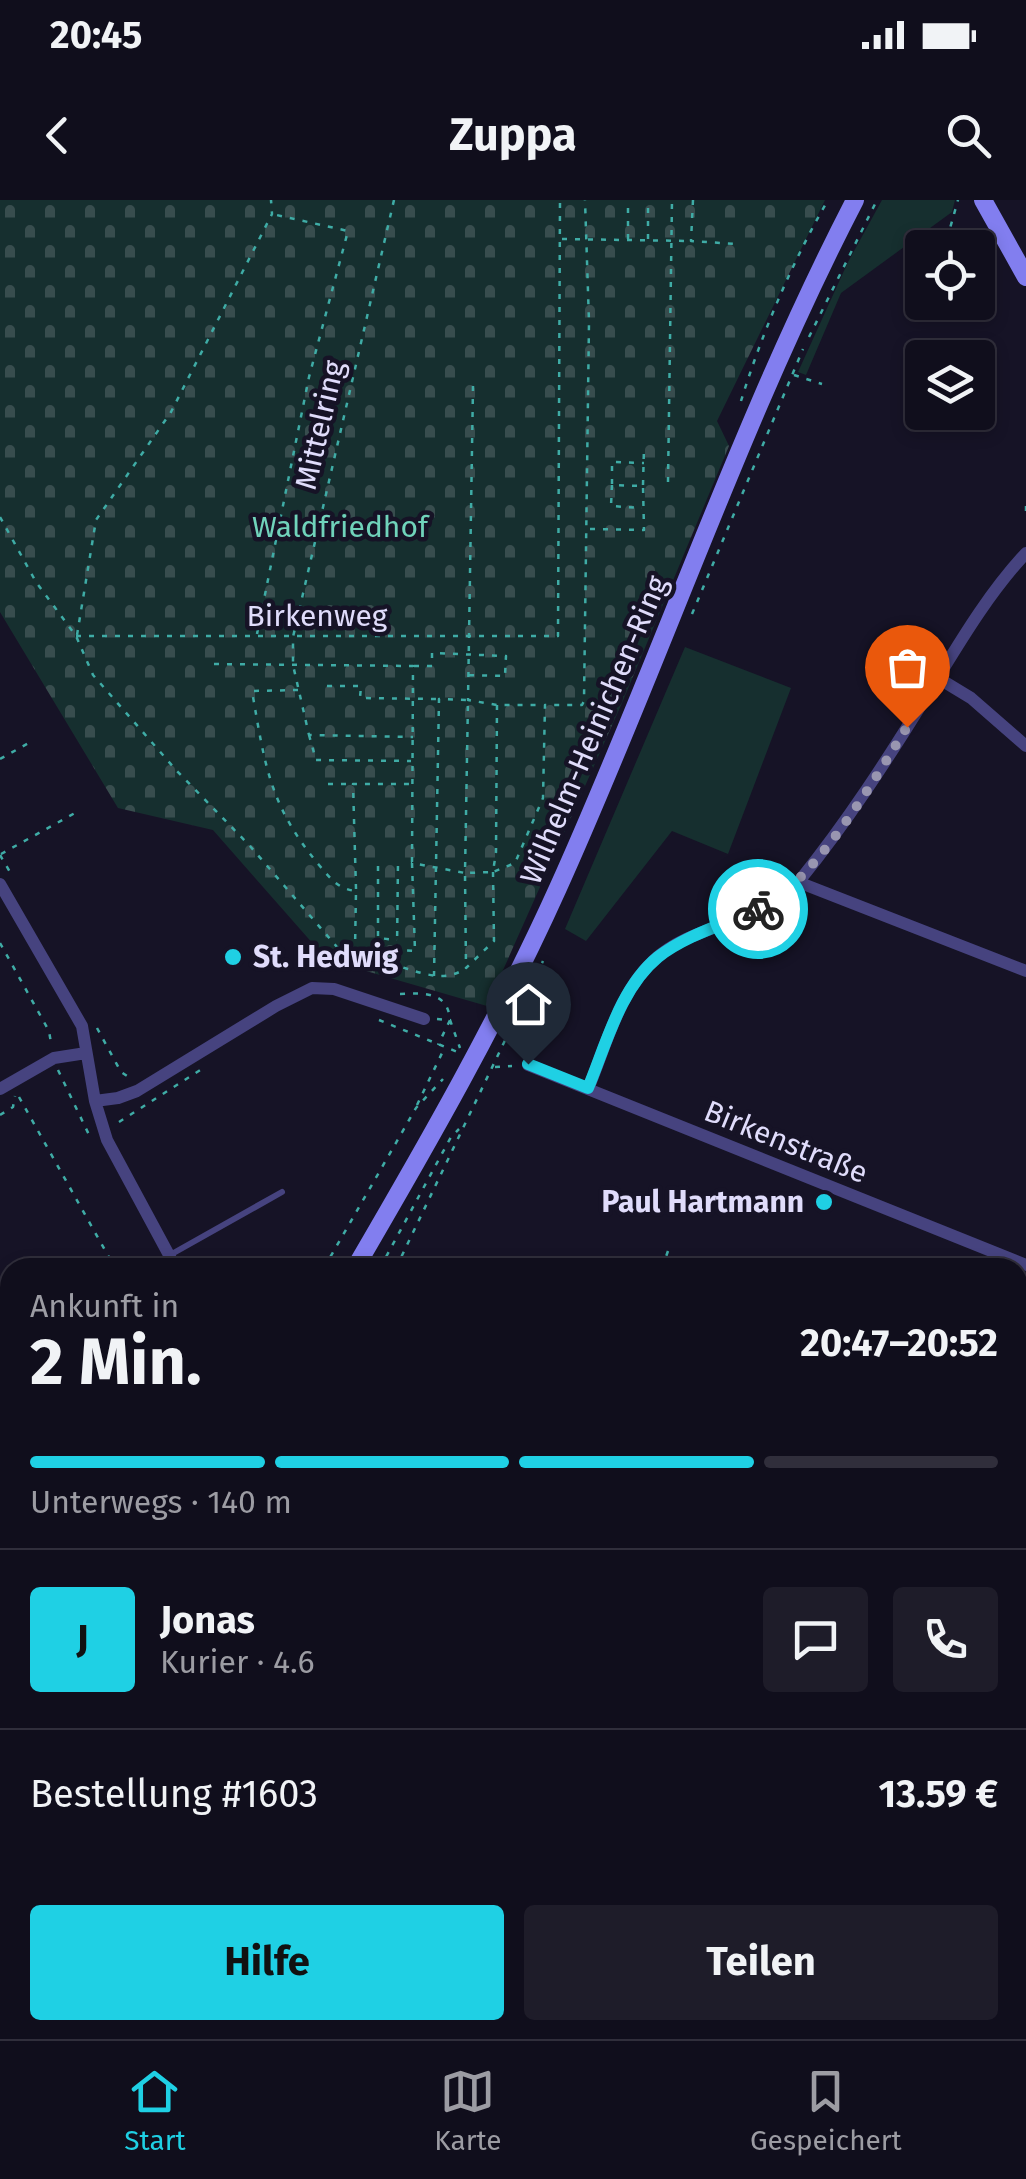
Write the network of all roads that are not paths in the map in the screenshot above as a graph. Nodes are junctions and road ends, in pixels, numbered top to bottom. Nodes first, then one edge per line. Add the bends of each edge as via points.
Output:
1 (855, 200) edge
2 (982, 200) edge
3 (1026, 277) edge
4 (1026, 553) edge
5 (938, 678) junction
6 (1026, 746) edge
7 (798, 882) junction
8 (0, 884) edge
9 (1026, 971) edge
10 (424, 1019) dead end
11 (86, 1053) junction
12 (528, 1064) road end
13 (588, 1088) junction
14 (0, 1089) edge
15 (95, 1101) junction
16 (282, 1192) dead end
17 (171, 1258) edge
18 (179, 1258) edge
19 (361, 1258) edge
20 (1009, 1258) edge

1 - 19 main road, Wilhelm-Heinichen-Ring via 786,343 522,968
2 - 3 main road
4 - 5 street via 995,586
5 - 6 street
5 - 7 street
7 - 9 street
7 - 13 street via 782,898 654,960 624,1002
8 - 11 street via 82,1026
10 - 15 street via 312,988 118,1098
11 - 14 street via 54,1058
11 - 15 street
12 - 13 street, Birkenstraße
13 - 20 street, Birkenstraße
15 - 17 street via 107,1140
16 - 18 lane

